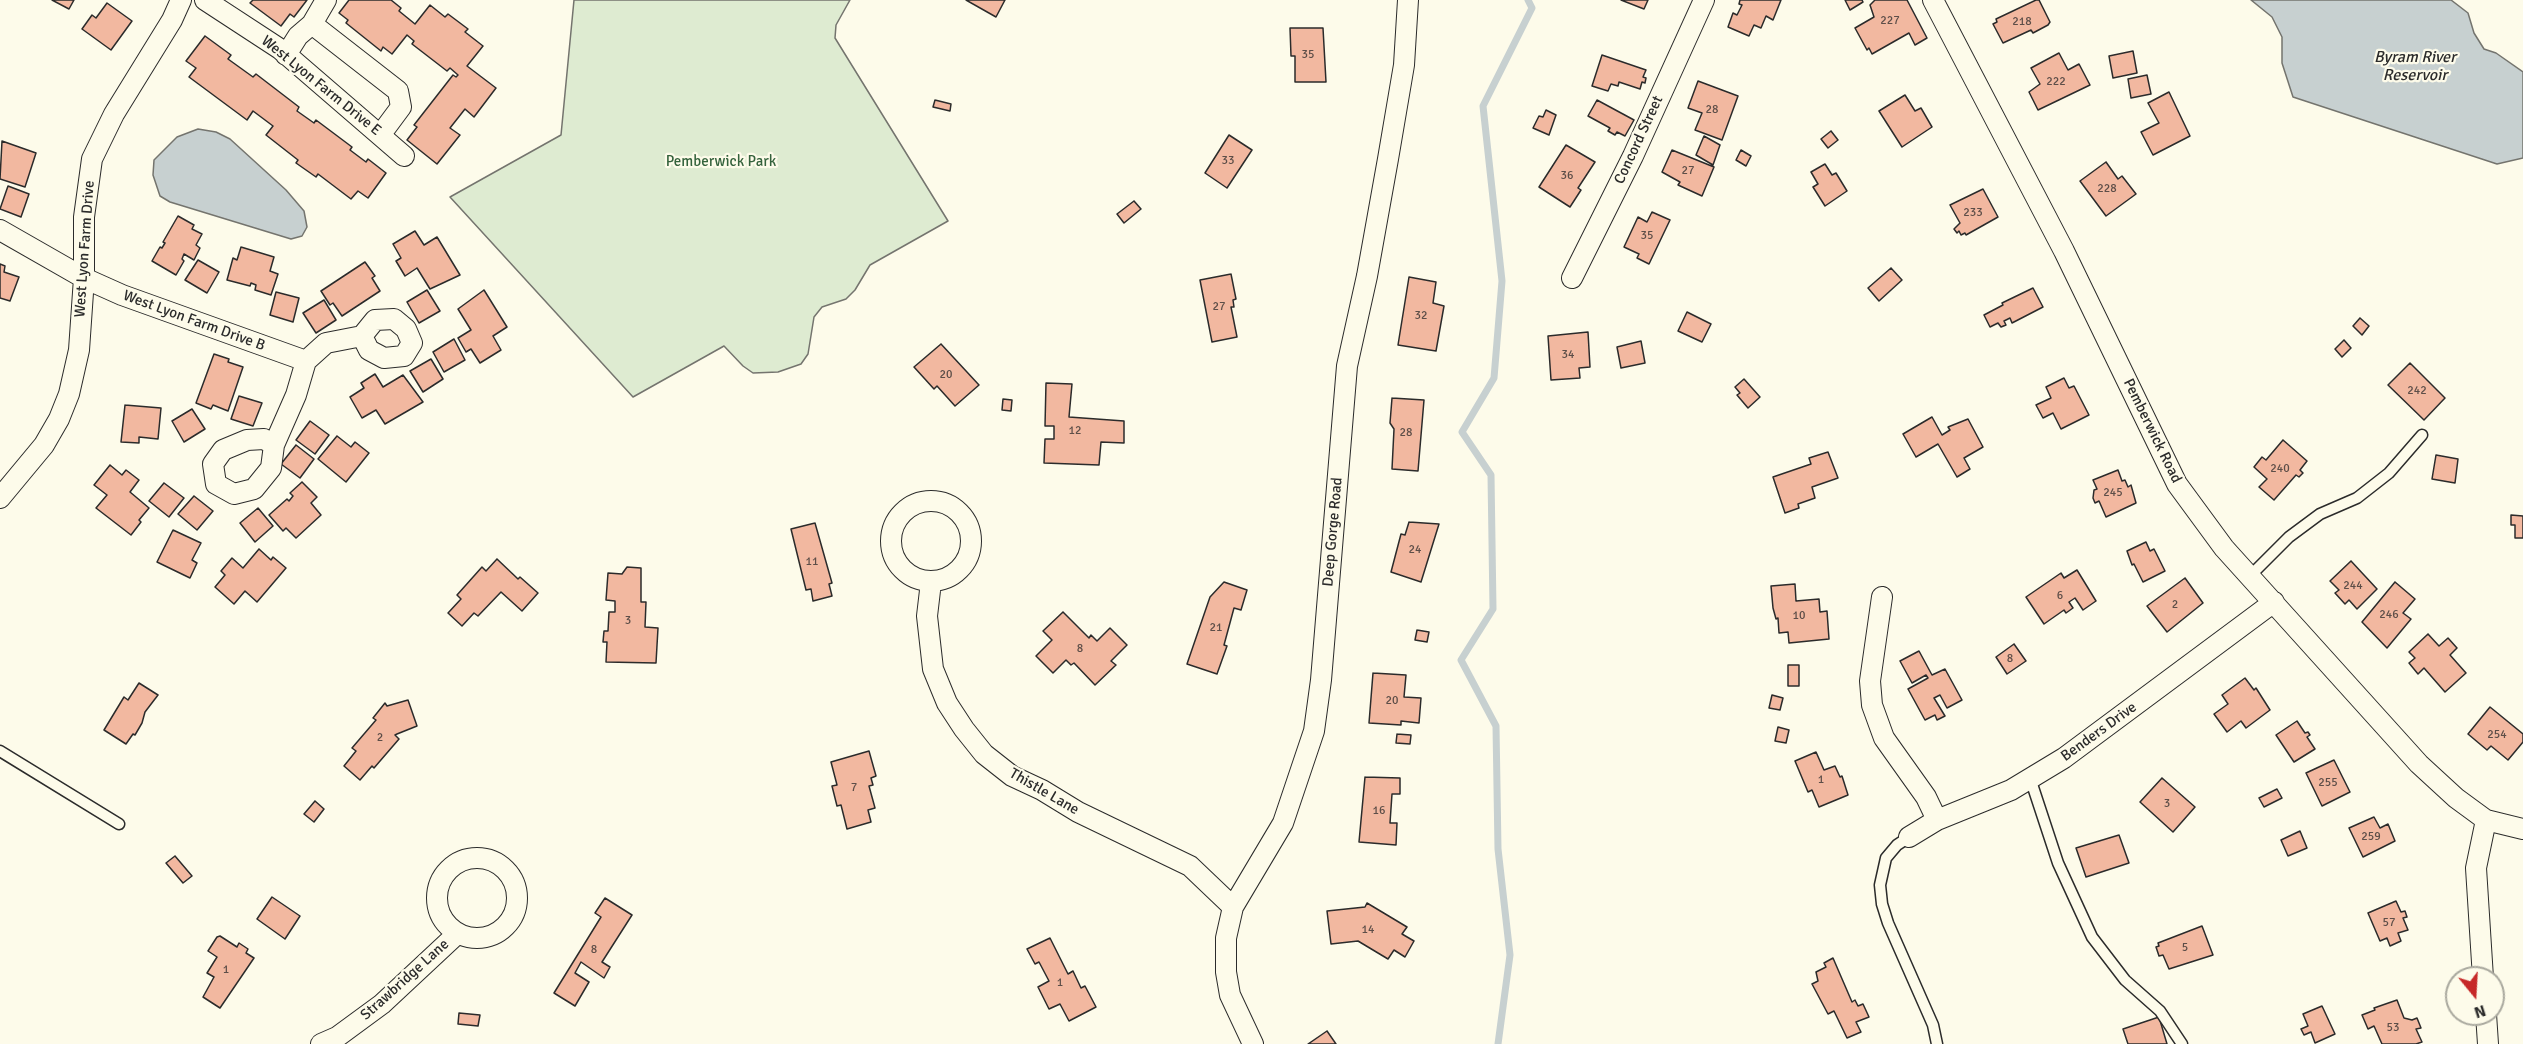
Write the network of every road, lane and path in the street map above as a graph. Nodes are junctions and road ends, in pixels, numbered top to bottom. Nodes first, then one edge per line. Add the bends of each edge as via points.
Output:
1 (181, 0) edge
2 (205, 0) edge
3 (326, 0) edge
4 (1408, 0) edge
5 (1704, 0) edge
6 (1933, 0) edge
7 (312, 24) junction
8 (286, 55) junction
9 (381, 134) junction
10 (404, 156) dead end
11 (0, 230) edge
12 (84, 278) junction
13 (1572, 278) dead end
14 (362, 336) dead end
15 (306, 361) junction
16 (2422, 435) dead end
17 (274, 445) dead end
18 (0, 498) edge
19 (2250, 576) junction
20 (931, 582) junction
21 (1882, 597) dead end
22 (2274, 602) junction
23 (0, 751) edge
24 (2030, 778) junction
25 (1937, 820) junction
26 (2486, 820) junction
27 (119, 824) dead end
28 (2523, 829) edge
29 (1908, 837) joint
30 (1233, 907) junction
31 (458, 934) junction
32 (2482, 966) edge
33 (2487, 1026) edge
34 (321, 1044) edge
35 (1253, 1044) edge
36 (1937, 1044) edge
37 (2182, 1044) edge
38 (2488, 1044) edge

1 - 12 street, West Lyon Farm Drive via 92,159 84,217
2 - 8 street, West Lyon Farm Drive E
3 - 7 street
4 - 30 street, Deep Gorge Road via 1404,65 1347,366 1314,731 1282,823
5 - 13 street, Concord Street
6 - 19 street, Pemberwick Road via 2064,251 2177,484
7 - 8 street via 298,36
7 - 9 street via 398,91 401,107
8 - 9 street, West Lyon Farm Drive E
9 - 10 street, West Lyon Farm Drive E
11 - 12 street, West Lyon Farm Drive B
12 - 15 street, West Lyon Farm Drive B
12 - 18 street, West Lyon Farm Drive via 79,350 69,394 44,445
14 - 15 street via 326,343
15 - 17 street
16 - 19 lane via 2389,473 2357,498 2320,514 2289,537
19 - 22 street, Pemberwick Road
20 - 20 street via 951,577 962,568 972,540 964,517 937,501 908,508 895,523 891,541 897,563 911,576
20 - 30 street, Thistle Lane via 927,616 933,669 947,704 984,754 1011,776 1190,866
21 - 25 street via 1870,681 1872,705 1884,738 1926,797
22 - 24 street, Benders Drive via 2064,758
22 - 26 street, Pemberwick Road via 2419,764
23 - 27 lane
24 - 25 street, Benders Drive via 2011,790
24 - 37 lane via 2058,863 2092,937 2125,980 2160,1011
25 - 29 street, Benders Drive
26 - 28 street, Pemberwick Road
26 - 32 street via 2476,868
29 - 36 lane via 1886,858 1880,885 1882,904 1933,1025
30 - 35 street, Deep Gorge Road via 1226,938 1226,972 1230,995
31 - 31 street, Strawbridge Lane via 477,939 496,933 510,921 518,898 514,881 492,860 465,859 450,867 439,882 437,908
31 - 34 street, Strawbridge Lane via 363,1020
33 - 38 street

